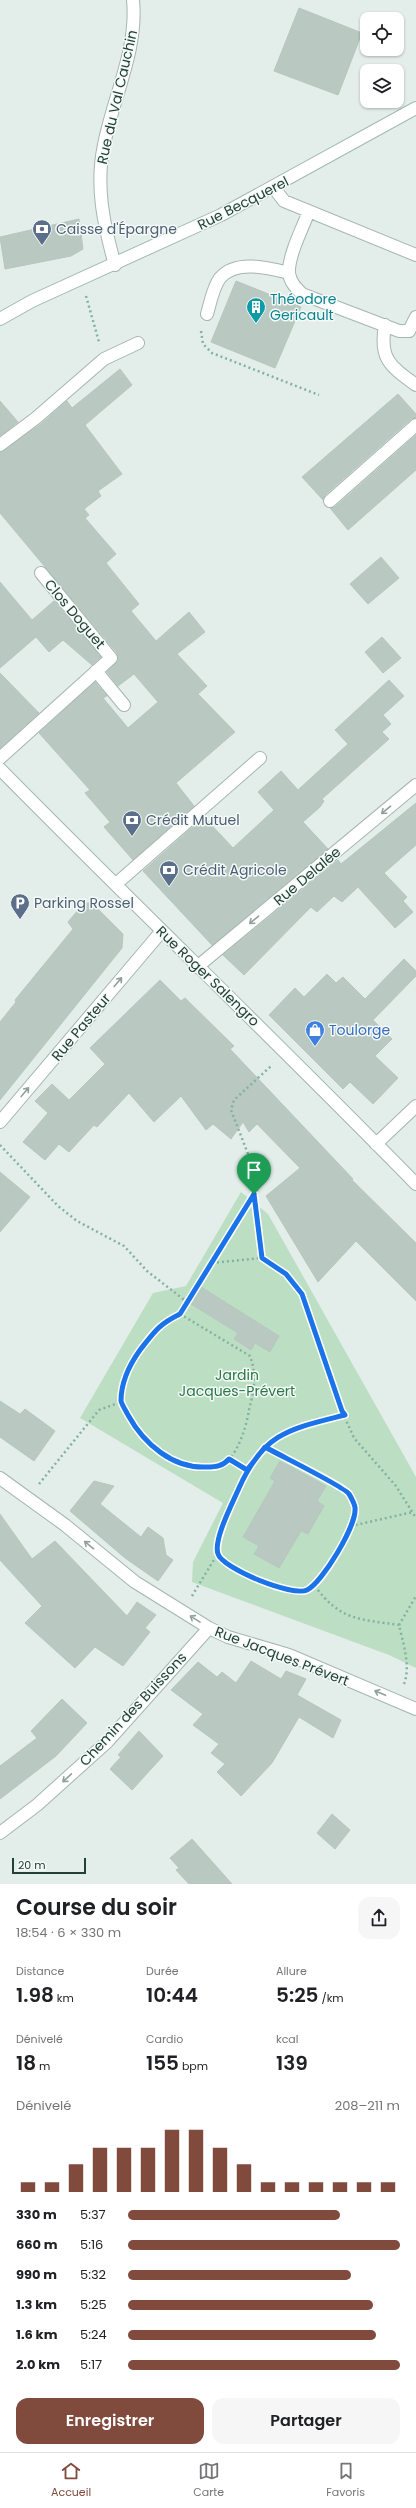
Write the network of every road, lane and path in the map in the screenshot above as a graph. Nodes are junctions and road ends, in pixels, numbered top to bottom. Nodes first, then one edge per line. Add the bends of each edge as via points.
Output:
1 (133, 0) edge
2 (416, 108) edge
3 (274, 188) junction
4 (309, 211) junction
5 (416, 255) edge
6 (115, 265) junction
7 (289, 273) junction
8 (81, 279) junction
9 (207, 314) joint
10 (416, 317) edge
11 (0, 319) edge
12 (386, 326) junction
13 (138, 343) dead end
14 (104, 359) junction
15 (416, 385) edge
16 (319, 395) dead end
17 (416, 424) edge
18 (0, 445) edge
19 (330, 501) dead end
20 (41, 572) dead end
21 (96, 671) junction
22 (124, 704) dead end
23 (0, 758) edge
24 (260, 758) dead end
25 (0, 769) edge
26 (416, 785) edge
27 (116, 884) junction
28 (161, 932) junction
29 (197, 967) junction
30 (286, 1052) junction
31 (416, 1106) edge
32 (0, 1122) edge
33 (376, 1144) junction
34 (0, 1145) edge
35 (416, 1184) edge
36 (254, 1194) junction
37 (262, 1258) junction
38 (212, 1263) junction
39 (187, 1302) junction
40 (180, 1314) junction
41 (121, 1402) junction
42 (345, 1415) junction
43 (265, 1447) junction
44 (229, 1459) junction
45 (247, 1470) junction
46 (0, 1478) edge
47 (28, 1497) junction
48 (413, 1512) junction
49 (416, 1518) edge
50 (351, 1526) junction
51 (218, 1553) junction
52 (315, 1586) junction
53 (416, 1596) edge
54 (183, 1612) junction
55 (399, 1625) junction
56 (209, 1628) junction
57 (396, 1700) junction
58 (416, 1709) edge
59 (0, 1833) edge

1 - 6 street, Rue du Val Cauchin via 132,40 104,145 100,173 101,200
2 - 3 street, Rue Becquerel
3 - 4 street via 284,201
3 - 6 street, Rue Becquerel
4 - 5 street
4 - 7 street
6 - 8 street, Rue Becquerel
7 - 9 street via 251,266 232,270 220,278
7 - 12 street via 294,285 302,294
8 - 11 street, Rue Becquerel
8 - 14 path
9 - 16 path via 200,333 203,344 212,353
10 - 12 street via 409,331 399,331
12 - 15 street via 382,344 385,356 395,370
13 - 14 street
14 - 18 street via 36,418
17 - 19 street
20 - 21 street, Clos Doguet via 111,658
21 - 22 street, Clos Doguet
21 - 23 street, Clos Doguet
24 - 27 street
25 - 27 street, Rue Roger Salengro
26 -> 29 street, Rue Delalée
27 - 28 street, Rue Roger Salengro
28 - 29 street, Rue Roger Salengro
32 -> 28 street, Rue Pasteur
29 - 30 street, Rue Roger Salengro
30 - 33 street, Rue Roger Salengro
30 - 36 path via 234,1100 230,1110 260,1185
31 - 33 street
33 - 35 street, Rue Roger Salengro
34 - 39 path via 58,1206 77,1221 124,1246 146,1271
36 - 37 path
36 - 38 path
37 - 38 path
37 - 42 path via 286,1274 302,1294
38 - 39 path
39 - 40 path
40 - 41 path via 160,1324 134,1358 124,1381
40 - 44 path via 250,1356 255,1369 255,1386 247,1421 236,1449
41 - 44 path via 146,1439 161,1454 179,1464 195,1468 215,1467 225,1464
41 - 47 path via 99,1410
42 - 43 path via 295,1428 272,1440
42 - 48 path via 354,1438 396,1486
43 - 45 path
43 - 50 path via 349,1493 355,1508
44 - 45 path
45 - 51 path via 219,1538
46 - 47 street, Rue Jacques Prévert
54 -> 47 street, Rue Jacques Prévert via 134,1582
48 - 49 path
48 - 50 path
50 - 52 path
51 - 52 path via 223,1562 237,1570 289,1590 306,1591
51 - 54 path
52 - 55 path via 327,1603 357,1620
53 - 55 path
56 -> 54 street, Rue Jacques Prévert
55 - 57 path via 407,1676
57 -> 56 street, Rue Jacques Prévert via 289,1655
56 -> 59 street, Chemin des Buissons via 107,1742 38,1806
57 - 58 street, Rue Jacques Prévert

